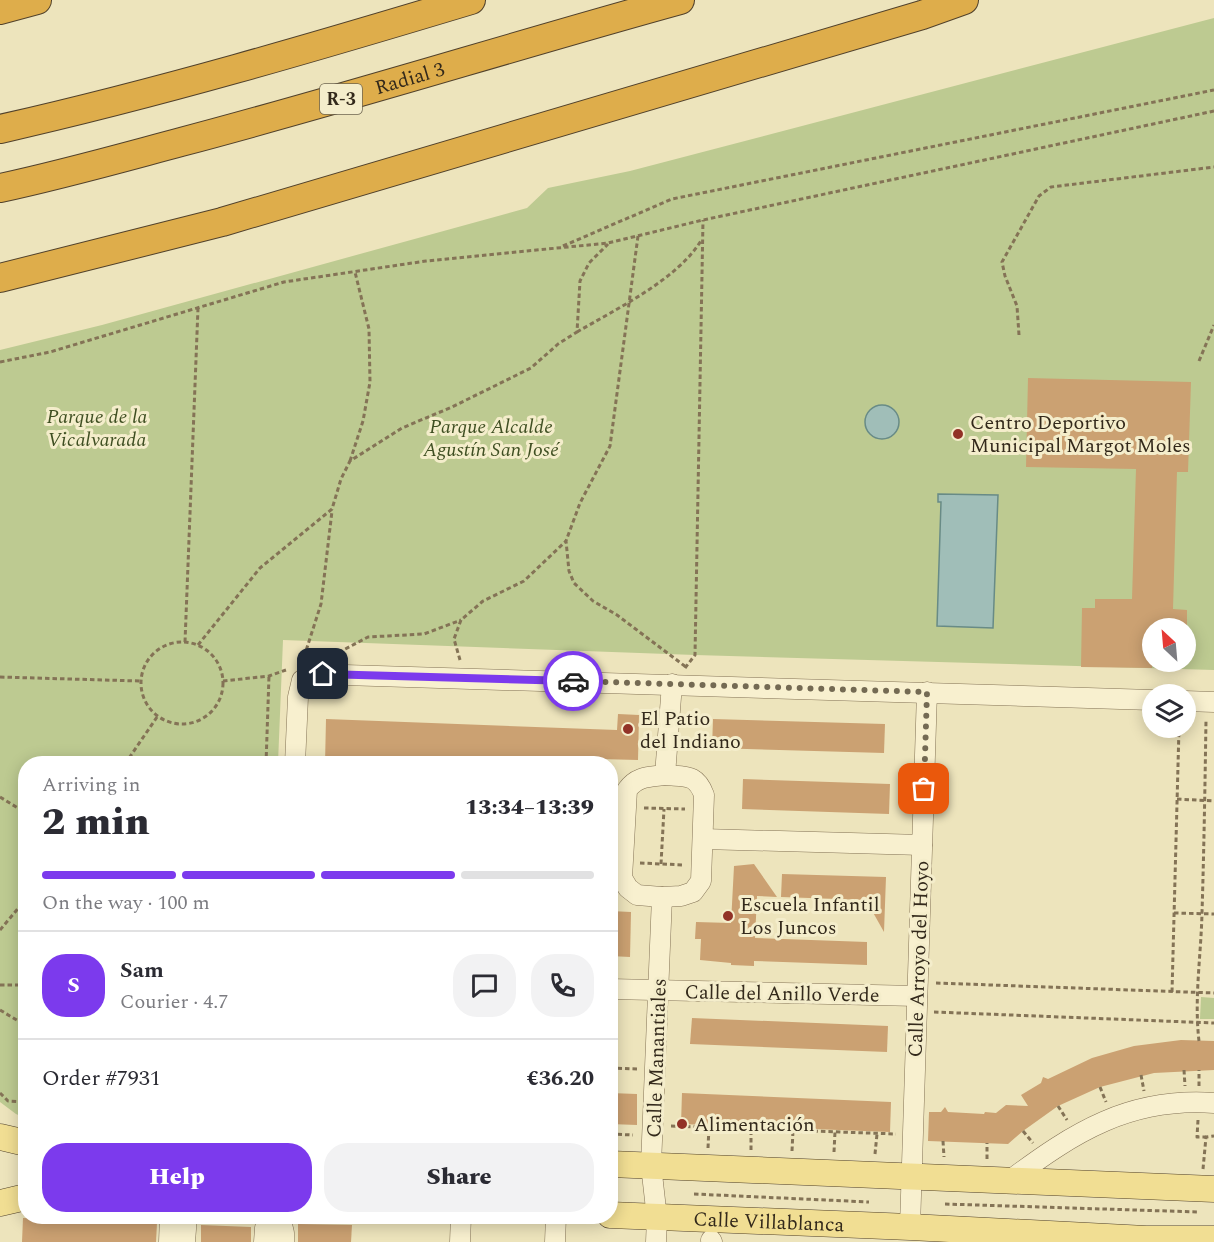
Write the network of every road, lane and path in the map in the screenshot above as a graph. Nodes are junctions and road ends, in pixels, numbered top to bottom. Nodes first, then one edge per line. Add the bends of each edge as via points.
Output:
1 (37, 0) edge
2 (471, 0) edge
3 (680, 0) edge
4 (964, 0) edge
5 (0, 10) edge
6 (1214, 90) edge
7 (1214, 111) edge
8 (0, 129) edge
9 (1214, 167) edge
10 (0, 188) edge
11 (702, 220) junction
12 (638, 236) junction
13 (702, 238) junction
14 (608, 243) junction
15 (559, 248) junction
16 (355, 272) junction
17 (0, 278) edge
18 (631, 301) junction
19 (198, 308) junction
20 (1214, 325) edge
21 (577, 332) junction
22 (1018, 335) dead end
23 (1199, 361) dead end
24 (0, 362) edge
25 (350, 461) junction
26 (332, 509) junction
27 (566, 541) junction
28 (461, 620) junction
29 (185, 642) junction
30 (198, 645) junction
31 (302, 660) dead end
32 (461, 663) dead end
33 (324, 667) junction
34 (686, 667) junction
35 (282, 672) dead end
36 (268, 676) junction
37 (0, 678) edge
38 (140, 681) junction
39 (223, 681) junction
40 (672, 684) junction
41 (927, 692) junction
42 (1142, 700) edge
43 (1210, 709) edge
44 (157, 717) junction
45 (1179, 738) edge
46 (130, 756) edge
47 (266, 756) edge
48 (295, 756) edge
49 (665, 775) junction
50 (0, 797) edge
51 (1178, 799) junction
52 (1204, 800) junction
53 (1214, 801) edge
54 (18, 808) edge
55 (626, 808) junction
56 (664, 808) junction
57 (704, 809) junction
58 (618, 834) edge
59 (703, 839) junction
60 (618, 841) edge
61 (922, 845) junction
62 (623, 862) junction
63 (661, 864) junction
64 (702, 866) junction
65 (662, 897) junction
66 (18, 909) edge
67 (1174, 913) junction
68 (1202, 914) junction
69 (1214, 914) edge
70 (0, 930) edge
71 (0, 985) edge
72 (18, 985) edge
73 (618, 988) edge
74 (658, 990) junction
75 (1172, 992) junction
76 (1197, 993) junction
77 (1214, 993) edge
78 (924, 997) junction
79 (0, 1010) edge
80 (18, 1020) edge
81 (1197, 1023) junction
82 (1214, 1023) edge
83 (1199, 1041) dead end
84 (618, 1068) edge
85 (642, 1069) dead end
86 (1184, 1070) dead end
87 (1141, 1075) dead end
88 (1100, 1087) dead end
89 (1185, 1092) dead end
90 (0, 1093) edge
91 (1144, 1095) dead end
92 (18, 1102) edge
93 (1107, 1103) dead end
94 (1058, 1106) dead end
95 (1207, 1108) edge
96 (1068, 1121) dead end
97 (670, 1126) dead end
98 (709, 1126) junction
99 (752, 1128) junction
100 (793, 1130) junction
101 (835, 1131) junction
102 (877, 1133) junction
103 (618, 1134) edge
104 (897, 1134) dead end
105 (638, 1135) dead end
106 (1214, 1136) edge
107 (0, 1137) edge
108 (1206, 1137) junction
109 (18, 1141) edge
110 (943, 1141) dead end
111 (987, 1143) dead end
112 (751, 1148) dead end
113 (792, 1149) dead end
114 (834, 1150) dead end
115 (875, 1151) dead end
116 (708, 1152) dead end
117 (944, 1160) dead end
118 (987, 1160) dead end
119 (618, 1164) edge
120 (651, 1165) junction
121 (911, 1178) junction
122 (1009, 1180) junction
123 (1208, 1190) edge
124 (694, 1194) dead end
125 (869, 1195) dead end
126 (18, 1199) edge
127 (869, 1202) junction
128 (0, 1203) edge
129 (868, 1211) dead end
130 (945, 1215) dead end
131 (618, 1218) edge
132 (170, 1224) edge
133 (186, 1224) edge
134 (267, 1224) edge
135 (282, 1224) edge
136 (460, 1224) edge
137 (556, 1224) edge
138 (910, 1227) junction
139 (657, 1230) edge
140 (1214, 1239) edge
141 (1146, 1240) edge
142 (170, 1242) edge
143 (185, 1242) edge
144 (264, 1242) edge
145 (284, 1242) edge
146 (459, 1242) edge
147 (555, 1242) edge

1 - 5 highway
2 - 8 highway via 285,56
3 - 10 highway, Radial 3 / R-3 via 322,105
4 - 17 highway via 222,222
6 - 15 path via 672,199
7 - 11 path
9 - 22 path via 1050,187 1038,196 1002,262 1017,306
11 - 12 path
11 - 13 path
12 - 14 path
12 - 18 path
13 - 18 path via 682,264
13 - 34 path via 695,655
14 - 15 path
14 - 21 path via 580,281
15 - 16 path
16 - 19 path via 284,282
16 - 25 path via 369,329 370,382
18 - 21 path
18 - 27 path via 610,446 580,503
19 - 24 path via 50,352
19 - 29 path
20 - 23 path
21 - 25 path via 531,368 402,428
25 - 26 path
26 - 30 path via 260,568
26 - 31 path via 321,604
27 - 28 path via 524,581 483,601
27 - 34 path via 574,583
28 - 32 path via 454,639
28 - 33 path via 424,634 368,637
29 - 30 path
29 - 38 path via 161,647 150,657
30 - 39 path via 210,653
33 - 40 street
33 - 48 street via 302,680
34 - 40 path
35 - 36 path
36 - 39 path
36 - 47 path
37 - 38 path
38 - 44 path via 146,705
39 - 44 path via 221,697 201,720 178,724
40 - 41 street
40 - 49 street
41 - 42 street
41 - 61 street, Calle Arroyo del Hoyo
43 - 52 path
44 - 46 path
45 - 51 path
49 - 55 street via 633,782 627,790
49 - 57 street via 693,778 704,795
50 - 54 path
51 - 52 path
51 - 67 path
52 - 53 path
52 - 68 path
55 - 56 path
55 - 58 street
56 - 57 path
56 - 63 path
57 - 59 street
59 - 61 street
59 - 64 street
60 - 62 street
61 - 78 street, Calle Arroyo del Hoyo
62 - 63 path
62 - 65 street via 622,878 628,888 637,895
63 - 64 path
64 - 65 street via 701,881 693,892
65 - 74 street, Calle Manantiales
66 - 70 path
67 - 68 path
67 - 75 path
68 - 69 path
68 - 76 path
71 - 72 path
73 - 74 street, Calle del Anillo Verde
74 - 78 street, Calle del Anillo Verde
74 - 120 street, Calle Manantiales
75 - 76 path
75 - 78 path
76 - 77 path
76 - 81 path
78 - 81 path
78 - 121 street, Calle Arroyo del Hoyo
79 - 80 path
81 - 82 path
81 - 83 path
84 - 85 path
86 - 89 path
87 - 91 path
88 - 93 path
90 - 92 path via 8,1101
94 - 96 path
95 - 108 path via 1197,1137
95 - 122 street via 1186,1103 1147,1107 1113,1117 1076,1135
97 - 98 path
98 - 99 path
98 - 116 path
99 - 100 path
99 - 112 path
100 - 101 path
100 - 113 path
101 - 102 path
101 - 114 path
102 - 104 path
102 - 115 path
103 - 105 path
106 - 108 path
107 - 109 main road
108 - 123 path
110 - 117 path
111 - 118 path
119 - 120 main road
120 - 121 main road
120 - 139 street, Calle Manantiales
121 - 122 main road
121 - 138 street, Calle Arroyo del Hoyo
122 - 123 main road
123 - 130 path via 945,1204
124 - 127 path
125 - 127 path
126 - 128 main road
127 - 129 path
131 - 139 main road, Calle Villablanca
132 - 142 street
133 - 143 street
134 - 144 street
135 - 145 street
136 - 146 street
137 - 147 street
138 - 139 main road, Calle Villablanca
138 - 141 main road, Calle Villablanca
140 - 141 main road, Calle Villablanca

